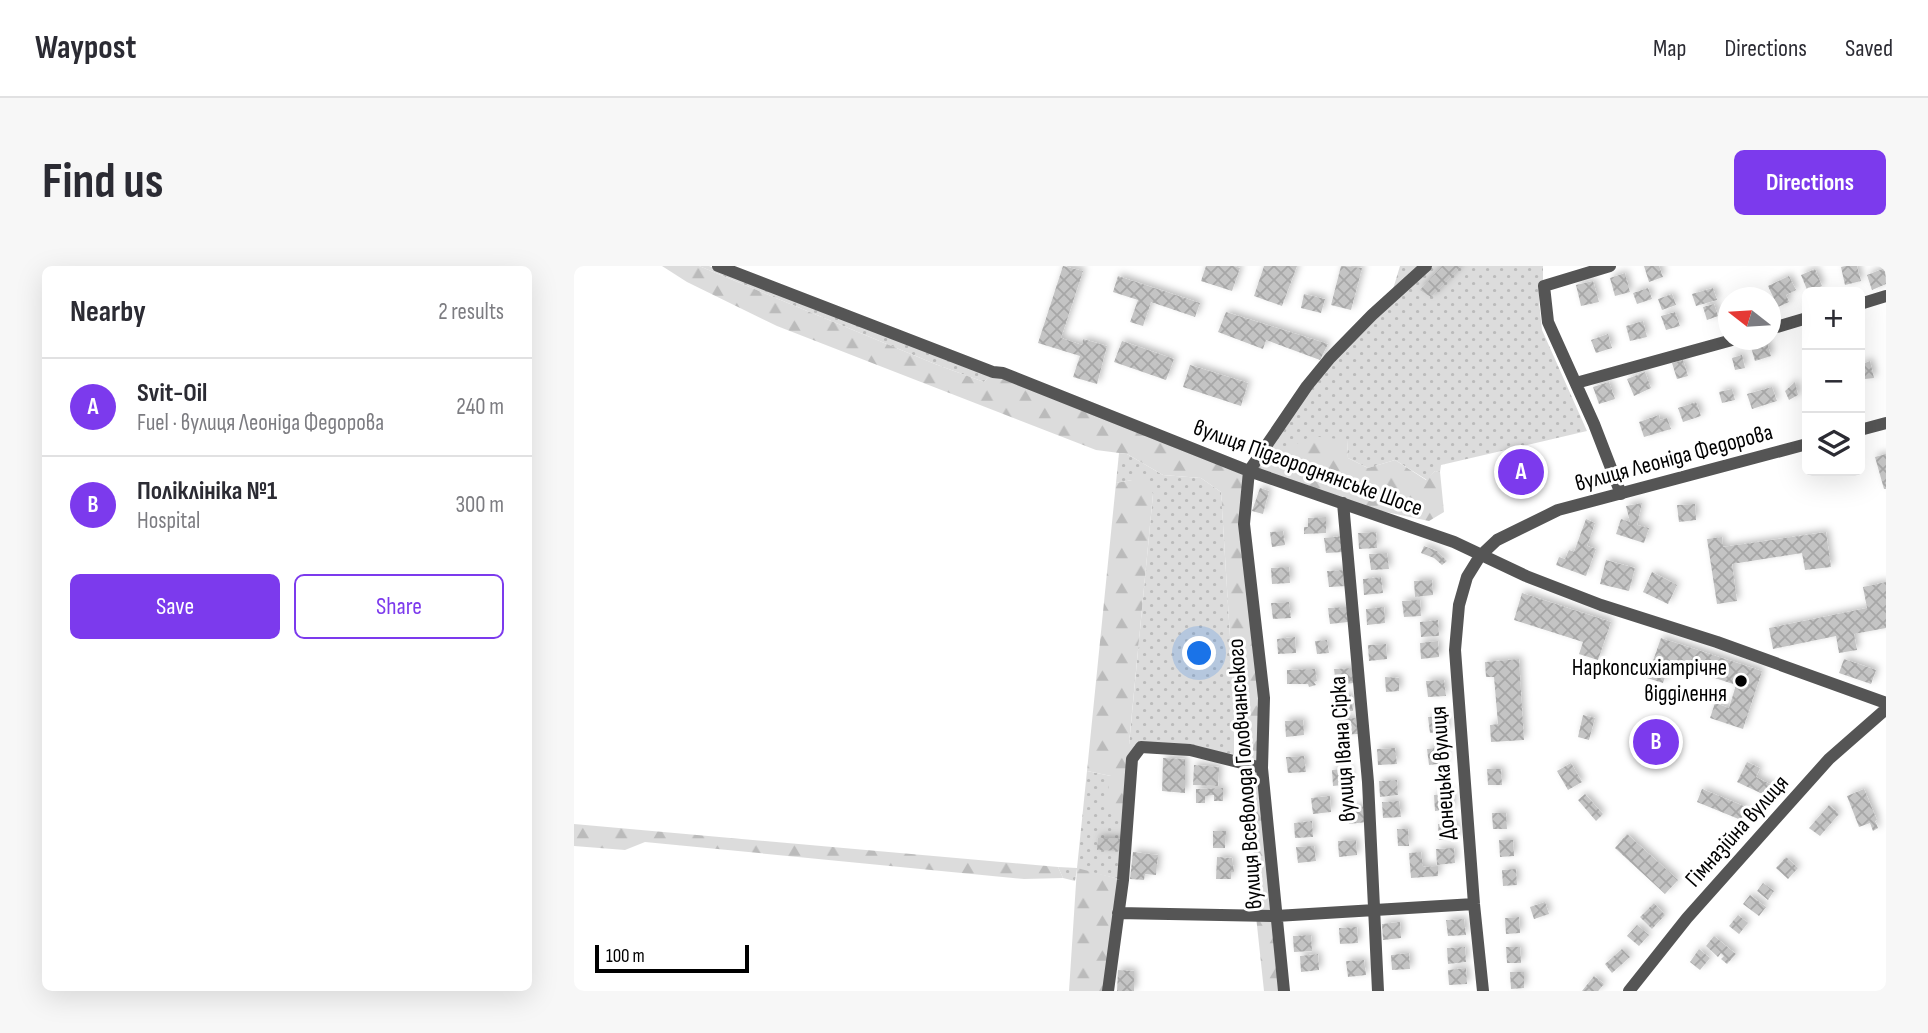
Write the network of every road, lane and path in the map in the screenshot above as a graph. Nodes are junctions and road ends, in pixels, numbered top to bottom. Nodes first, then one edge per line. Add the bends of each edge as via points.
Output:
1 (719, 266) edge
2 (1426, 266) edge
3 (1603, 267) edge
4 (1886, 296) edge
5 (1865, 302) edge
6 (1802, 319) edge
7 (1781, 326) edge
8 (1718, 344) edge
9 (1576, 383) junction
10 (1886, 423) edge
11 (1865, 429) edge
12 (1802, 445) edge
13 (1249, 471) junction
14 (1621, 494) junction
15 (1343, 503) junction
16 (1480, 556) junction
17 (1886, 703) edge
18 (1886, 709) edge
19 (1262, 768) junction
20 (1474, 904) junction
21 (1373, 911) junction
22 (1118, 913) junction
23 (1276, 916) junction
24 (1108, 991) edge
25 (1284, 991) edge
26 (1378, 991) edge
27 (1483, 991) edge
28 (1629, 991) edge

1 - 13 street, вулиця Підгороднянське Шосе
2 - 13 street via 1329,358
3 - 9 street via 1544,286 1548,322
4 - 5 street
6 - 7 street
8 - 9 street
9 - 14 street
10 - 11 street
12 - 14 street, вулиця Леоніда Федорова
13 - 15 street, вулиця Підгороднянське Шосе
13 - 19 street, вулиця Всеволода Головчанського via 1244,524 1264,698
14 - 16 street, вулиця Леоніда Федорова via 1535,520 1497,540
15 - 16 street, вулиця Підгороднянське Шосе via 1454,542
15 - 21 street, вулиця Івана Сірка via 1368,782
16 - 17 street, вулиця Підгороднянське Шосе via 1601,604
16 - 20 street, Донецька вулиця via 1467,577 1459,606 1455,650
18 - 28 street, Гімназійна вулиця via 1829,759 1687,918
19 - 22 street via 1190,750 1141,747 1132,760
19 - 23 street, вулиця Всеволода Головчанського
20 - 21 street
20 - 27 street, Донецька вулиця
21 - 23 street
21 - 26 street, вулиця Івана Сірка
22 - 23 street
22 - 24 street
23 - 25 street, вулиця Всеволода Головчанського

